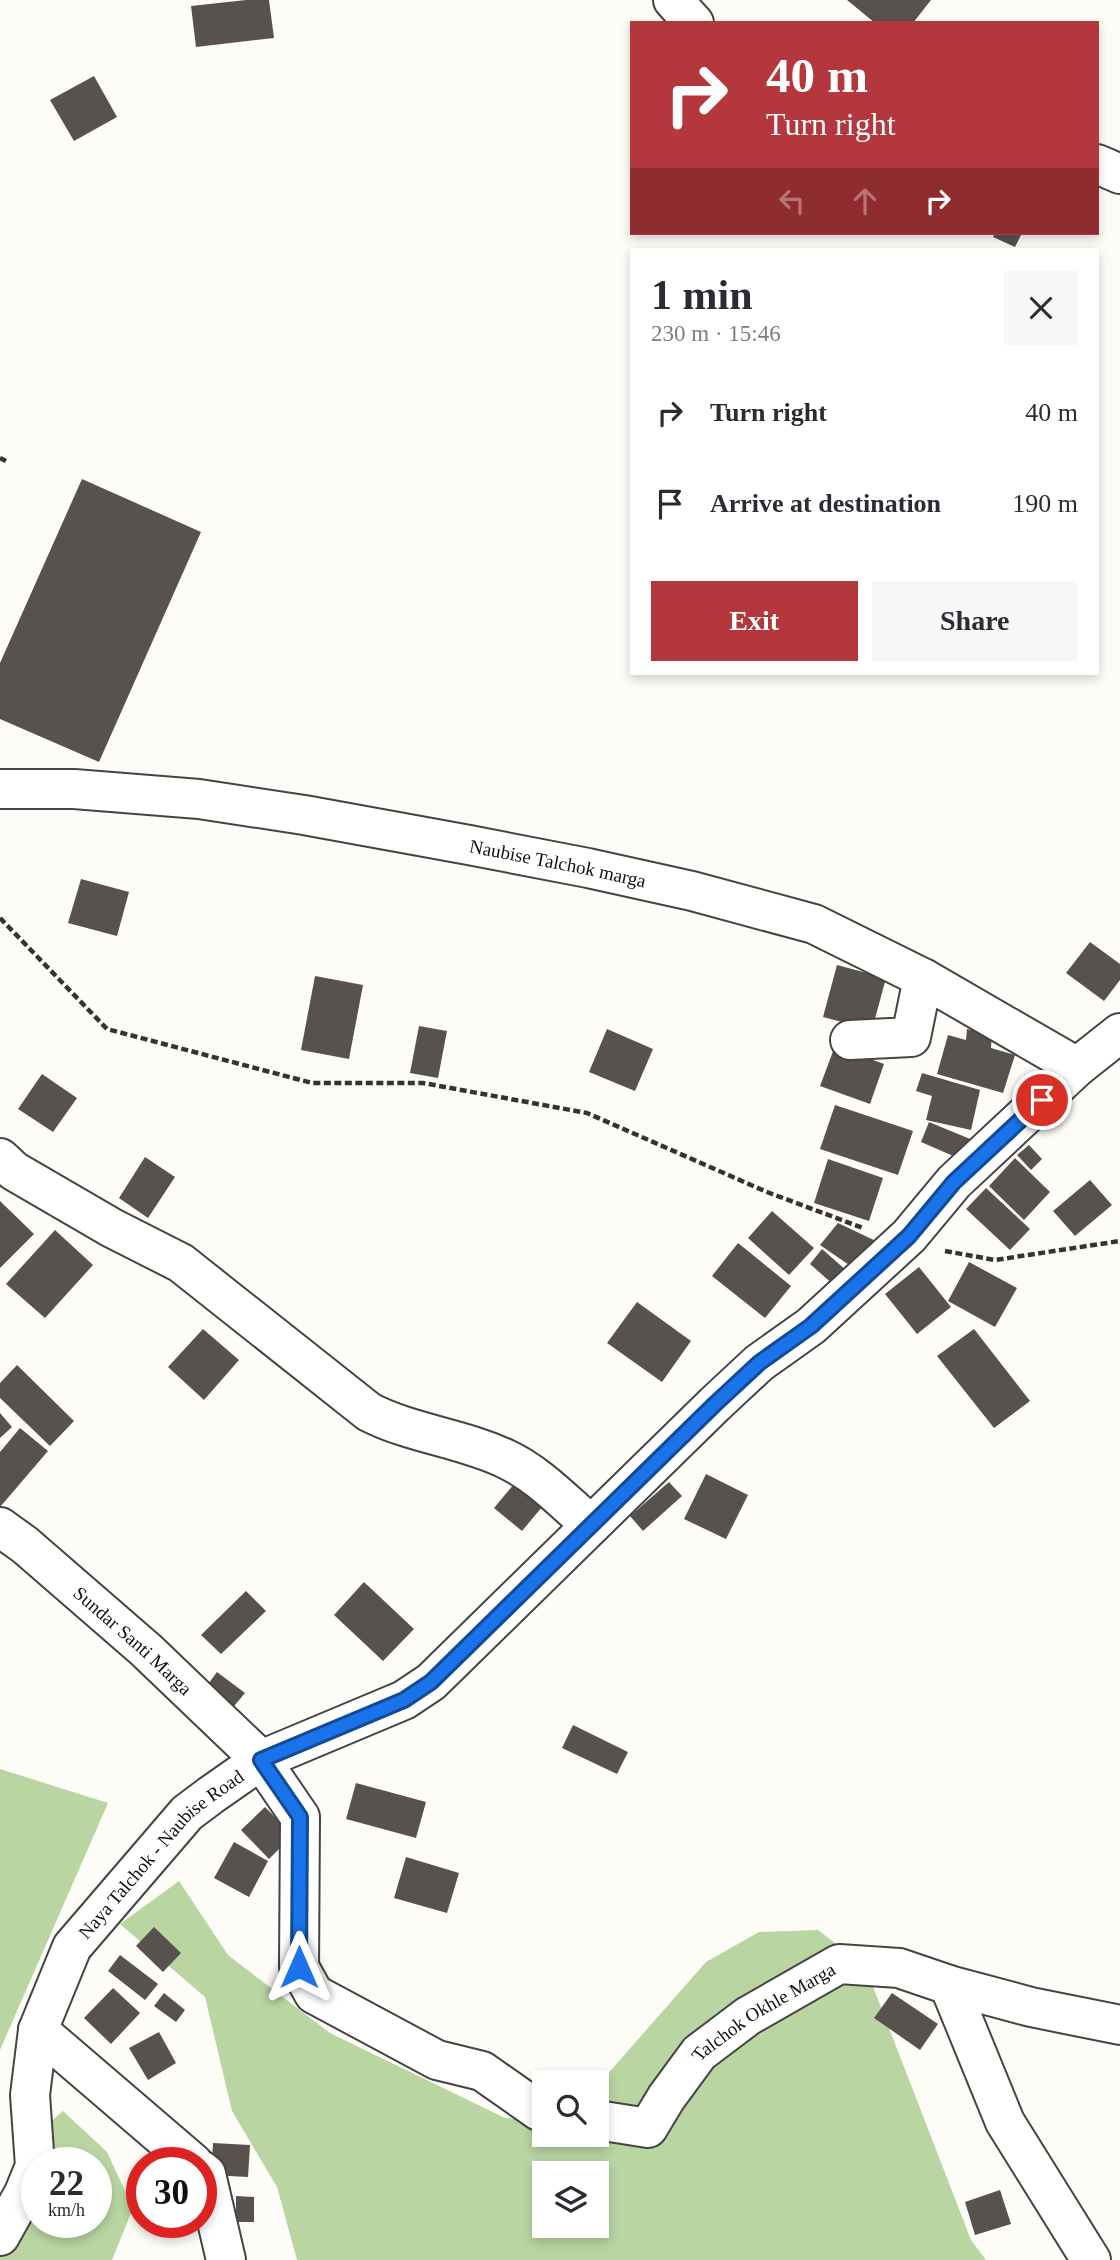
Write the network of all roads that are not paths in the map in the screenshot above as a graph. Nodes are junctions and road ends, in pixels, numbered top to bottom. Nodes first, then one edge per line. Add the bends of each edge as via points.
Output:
1 (673, 0) edge
2 (692, 21) edge
3 (1099, 165) edge
4 (1120, 174) edge
5 (0, 789) edge
6 (923, 978) junction
7 (1120, 1033) edge
8 (850, 1040) dead end
9 (1077, 1067) junction
10 (0, 1158) edge
11 (591, 1525) junction
12 (0, 1527) edge
13 (261, 1760) junction
14 (949, 1985) junction
15 (1120, 2025) edge
16 (38, 2030) junction
17 (532, 2105) edge
18 (609, 2122) edge
19 (174, 2147) edge
20 (217, 2221) edge
21 (0, 2236) edge
22 (226, 2260) edge
23 (1091, 2260) edge

1 - 2 street
3 - 4 street
5 - 6 street, Naubise Talchok marga via 74,789 199,799 588,868 814,924
6 - 8 street via 911,1037
6 - 9 street, Naubise Talchok marga
7 - 9 street, Naya Talchok - Naubise Road
9 - 11 street, Naya Talchok - Naubise Road via 954,1182 901,1243 811,1326 759,1363
10 - 11 street via 14,1171 112,1228 181,1263 369,1412 515,1463
11 - 13 street, Naya Talchok - Naubise Road via 431,1682 404,1700
12 - 13 street, Sundar Santi Marga via 146,1650
13 - 16 street, Naya Talchok - Naubise Road via 187,1814 72,1947
13 - 17 street via 300,1817 299,1967 314,1994 437,2060 482,2071
14 - 15 street
14 - 18 street, Talchok Okhle Marga via 899,1968 839,1964 748,2016 699,2053 648,2128
14 - 23 street via 1005,2122
16 - 19 street
16 - 21 street, Naya Talchok - Naubise Road via 30,2095 35,2166
20 - 22 street

